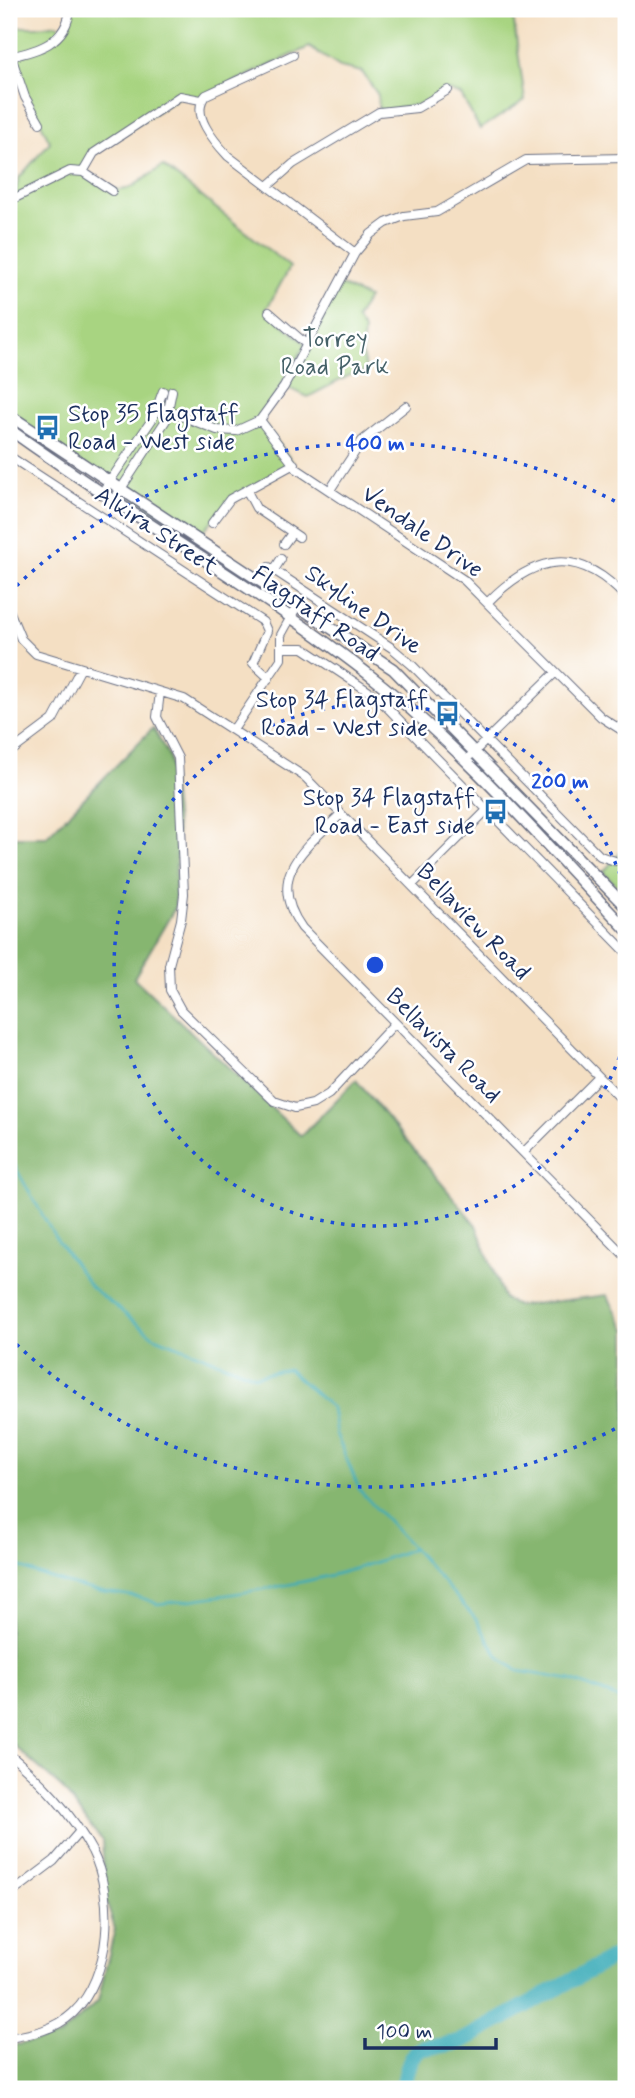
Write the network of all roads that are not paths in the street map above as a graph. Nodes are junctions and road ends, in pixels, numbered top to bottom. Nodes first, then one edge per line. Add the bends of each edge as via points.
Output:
1 (70, 9) edge
2 (293, 55) dead end
3 (10, 57) edge
4 (448, 90) dead end
5 (201, 100) junction
6 (40, 122) dead end
7 (626, 158) edge
8 (83, 172) junction
9 (268, 186) junction
10 (112, 191) dead end
11 (9, 201) edge
12 (355, 253) junction
13 (270, 312) dead end
14 (306, 344) junction
15 (406, 406) dead end
16 (159, 407) junction
17 (169, 412) junction
18 (9, 415) edge
19 (261, 420) junction
20 (9, 429) edge
21 (9, 456) edge
22 (294, 464) junction
23 (108, 483) junction
24 (330, 490) junction
25 (120, 491) junction
26 (247, 491) junction
27 (101, 494) junction
28 (113, 501) junction
29 (212, 523) dead end
30 (284, 544) dead end
31 (281, 559) dead end
32 (626, 598) edge
33 (488, 602) junction
34 (297, 606) junction
35 (9, 610) edge
36 (290, 617) junction
37 (282, 648) junction
38 (81, 668) junction
39 (556, 672) junction
40 (269, 678) junction
41 (160, 692) junction
42 (233, 730) junction
43 (626, 733) edge
44 (485, 742) junction
45 (475, 751) junction
46 (9, 753) edge
47 (464, 761) junction
48 (487, 810) junction
49 (341, 814) junction
50 (615, 861) dead end
51 (412, 885) junction
52 (626, 907) edge
53 (626, 929) edge
54 (626, 952) edge
55 (395, 1024) junction
56 (600, 1077) junction
57 (626, 1104) edge
58 (524, 1153) junction
59 (626, 1257) edge
60 (9, 1754) edge
61 (80, 1831) junction
62 (9, 1895) edge
63 (9, 2038) edge

1 - 3 street via 63,30 51,44
2 - 5 street via 215,89
3 - 6 street via 24,97
4 - 9 street via 417,108 379,112 293,164
5 - 8 street via 180,96 94,153
5 - 9 street via 213,140
7 - 12 street via 526,160 437,212 386,223
8 - 10 street
8 - 11 street via 71,171
9 - 12 street
12 - 14 street
13 - 14 street
14 - 19 street
15 - 24 street via 362,441
16 - 17 street
16 - 17 street via 168,391
16 - 23 street
17 - 19 street via 217,430 236,431
17 - 25 street
18 - 23 main road, Flagstaff Road
19 - 22 street, Vendale Drive
20 - 27 main road, Flagstaff Road
21 - 40 street, Alkira Street via 263,622 267,631 253,663
22 - 24 street, Vendale Drive
22 - 26 street
23 - 25 main road, Flagstaff Road
23 - 27 street
24 - 33 street, Vendale Drive via 464,580
25 - 28 street
25 - 34 main road, Flagstaff Road
26 - 29 street via 230,499
26 - 30 street via 256,508 295,535
27 - 28 main road, Flagstaff Road
28 - 36 main road, Flagstaff Road
31 - 44 street, Skyline Drive via 272,568 392,648
32 - 33 street via 610,580 567,562 524,571
33 - 39 street, Vendale Drive
34 - 36 street
34 - 45 main road, Flagstaff Road via 393,669
35 - 38 street, Bellaview Road via 27,647
36 - 37 street via 281,635
36 - 47 main road, Flagstaff Road via 379,682
37 - 40 street
37 - 48 street, Flagstaff Road via 303,648 377,697
38 - 41 street, Bellaview Road
38 - 46 street via 53,720
39 - 43 street, Vendale Drive via 601,717
39 - 44 street
40 - 42 street
41 - 42 street, Bellaview Road via 184,699
41 - 55 street via 157,717 178,758 184,894 169,965 170,990 181,1010 274,1101 295,1108 329,1094
42 - 49 street, Bellaview Road via 305,777
44 - 45 street
44 - 50 street, Skyline Drive via 600,856
45 - 47 street
45 - 52 main road, Flagstaff Road
47 - 53 main road, Flagstaff Road
48 - 51 street
48 - 54 street, Flagstaff Road
49 - 51 street, Bellaview Road
49 - 55 street, Bellavista Road via 303,849 291,869 285,891 290,912
51 - 56 street, Bellaview Road
55 - 58 street, Bellavista Road
56 - 57 street, Bellaview Road
56 - 58 street
58 - 59 street, Bellavista Road
60 - 61 street via 46,1786
61 - 62 street via 54,1861
61 - 63 street via 102,1876 106,1900 104,1949 90,1990 73,2013 55,2025

